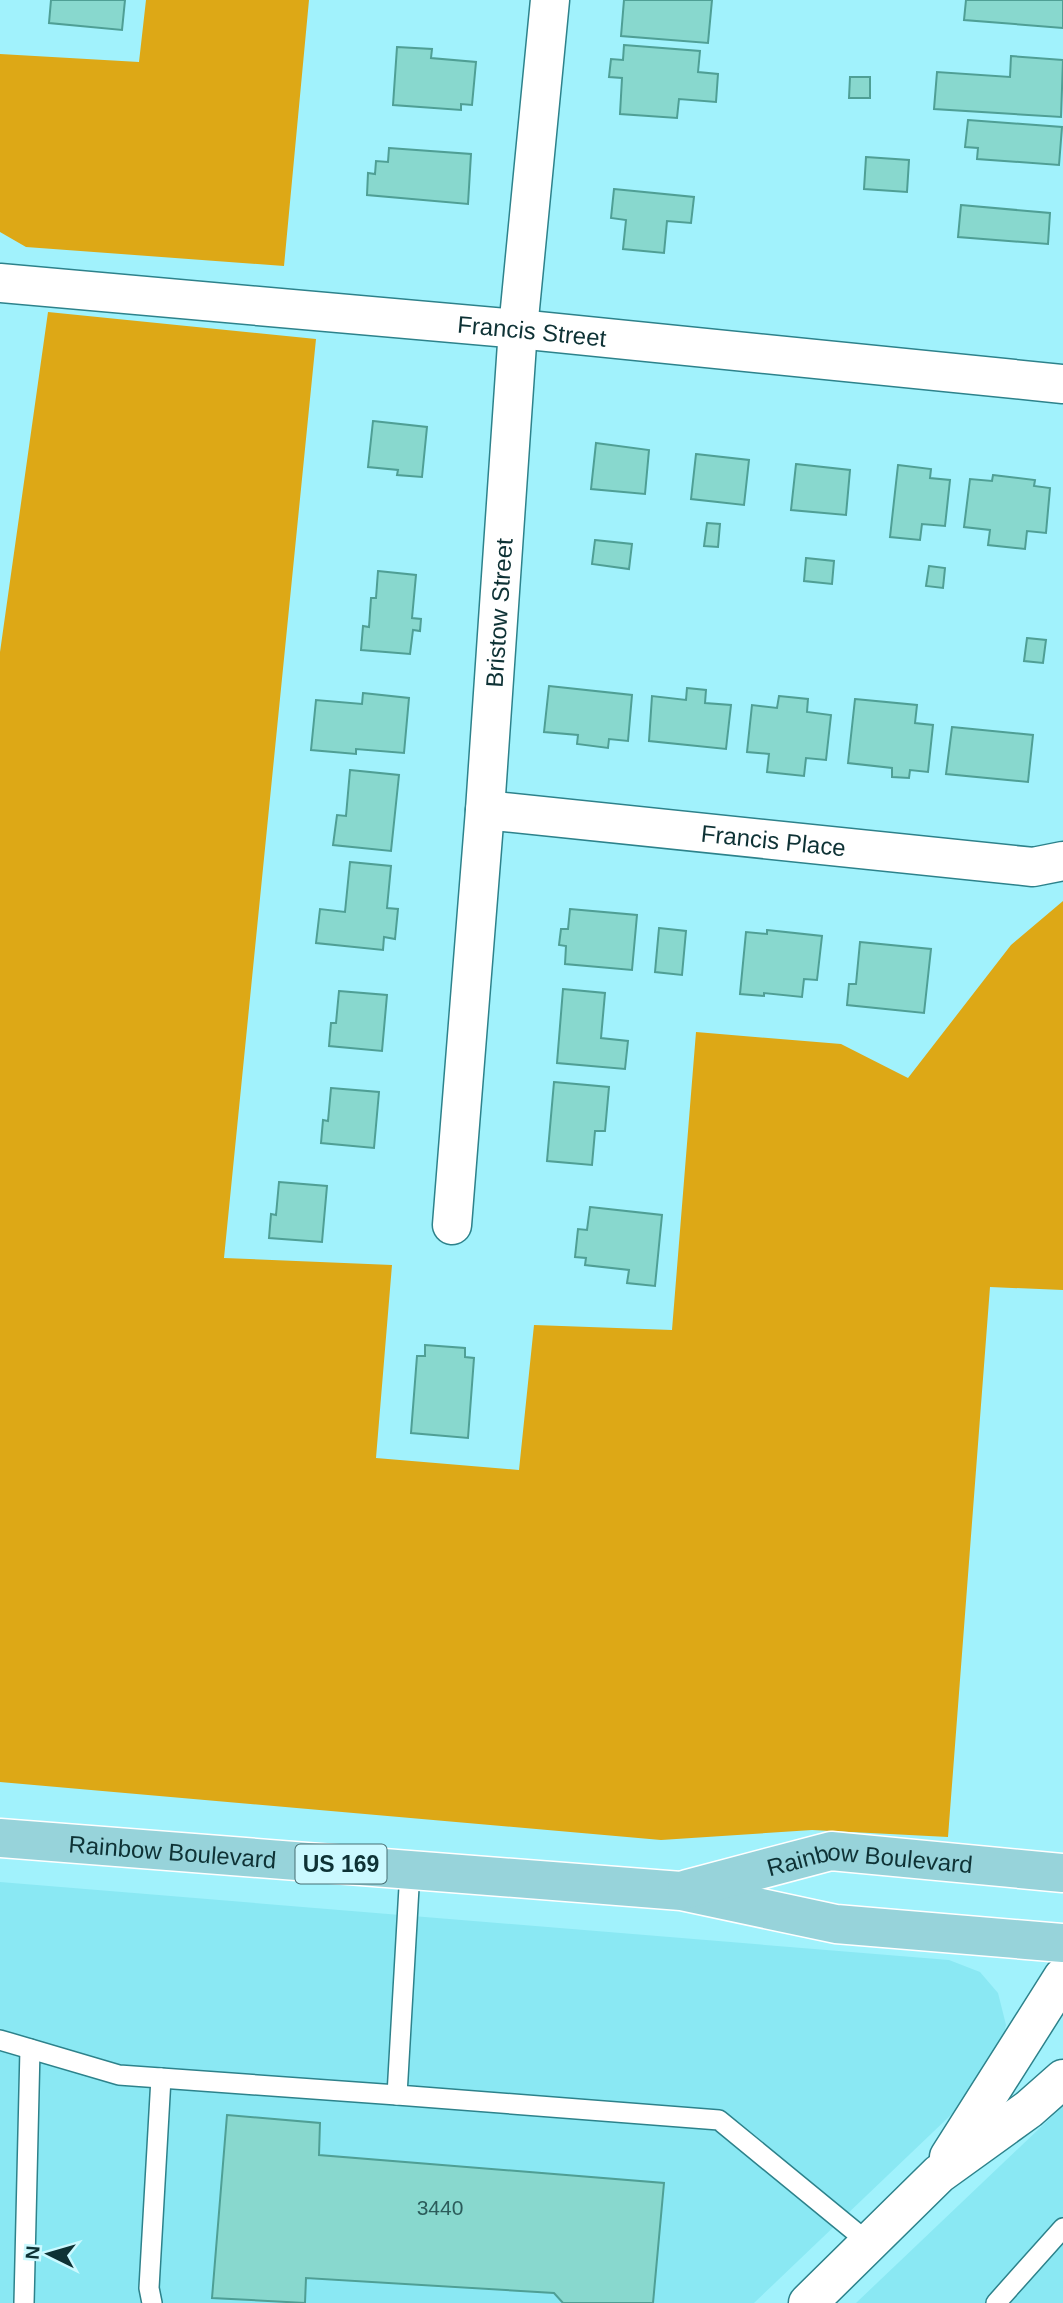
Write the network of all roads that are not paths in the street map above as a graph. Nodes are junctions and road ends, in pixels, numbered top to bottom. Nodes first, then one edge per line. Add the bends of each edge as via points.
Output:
1 (550, 0) edge
2 (0, 283) edge
3 (518, 328) junction
4 (1063, 384) edge
5 (485, 810) junction
6 (1063, 861) edge
7 (452, 1225) dead end
8 (0, 1838) edge
9 (410, 1870) junction
10 (1063, 1873) edge
11 (681, 1891) junction
12 (1063, 1943) edge
13 (1063, 1977) edge
14 (0, 2040) edge
15 (30, 2049) junction
16 (161, 2078) junction
17 (1063, 2079) edge
18 (397, 2095) junction
19 (939, 2174) junction
20 (1063, 2228) edge
21 (869, 2243) junction
22 (24, 2303) edge
23 (152, 2303) edge
24 (808, 2303) edge
25 (996, 2303) edge

1 - 3 street, Bristow Street
2 - 3 street, Francis Street
3 - 4 street, Francis Street
3 - 5 street, Bristow Street
5 - 6 street, Francis Place via 1033,867
5 - 7 street, Bristow Street
8 - 9 main road, Rainbow Boulevard / US 169
9 - 11 main road, Rainbow Boulevard / US 169
9 - 18 lane
10 - 11 main road, Rainbow Boulevard / US 169 via 831,1851
11 - 12 main road, Rainbow Boulevard / US 169 via 836,1924
13 - 19 street
14 - 15 lane
15 - 16 lane via 119,2075
15 - 22 lane
16 - 18 lane
16 - 23 lane via 149,2288
17 - 19 street
18 - 21 lane via 719,2120
19 - 21 street
20 - 25 lane
21 - 24 street

